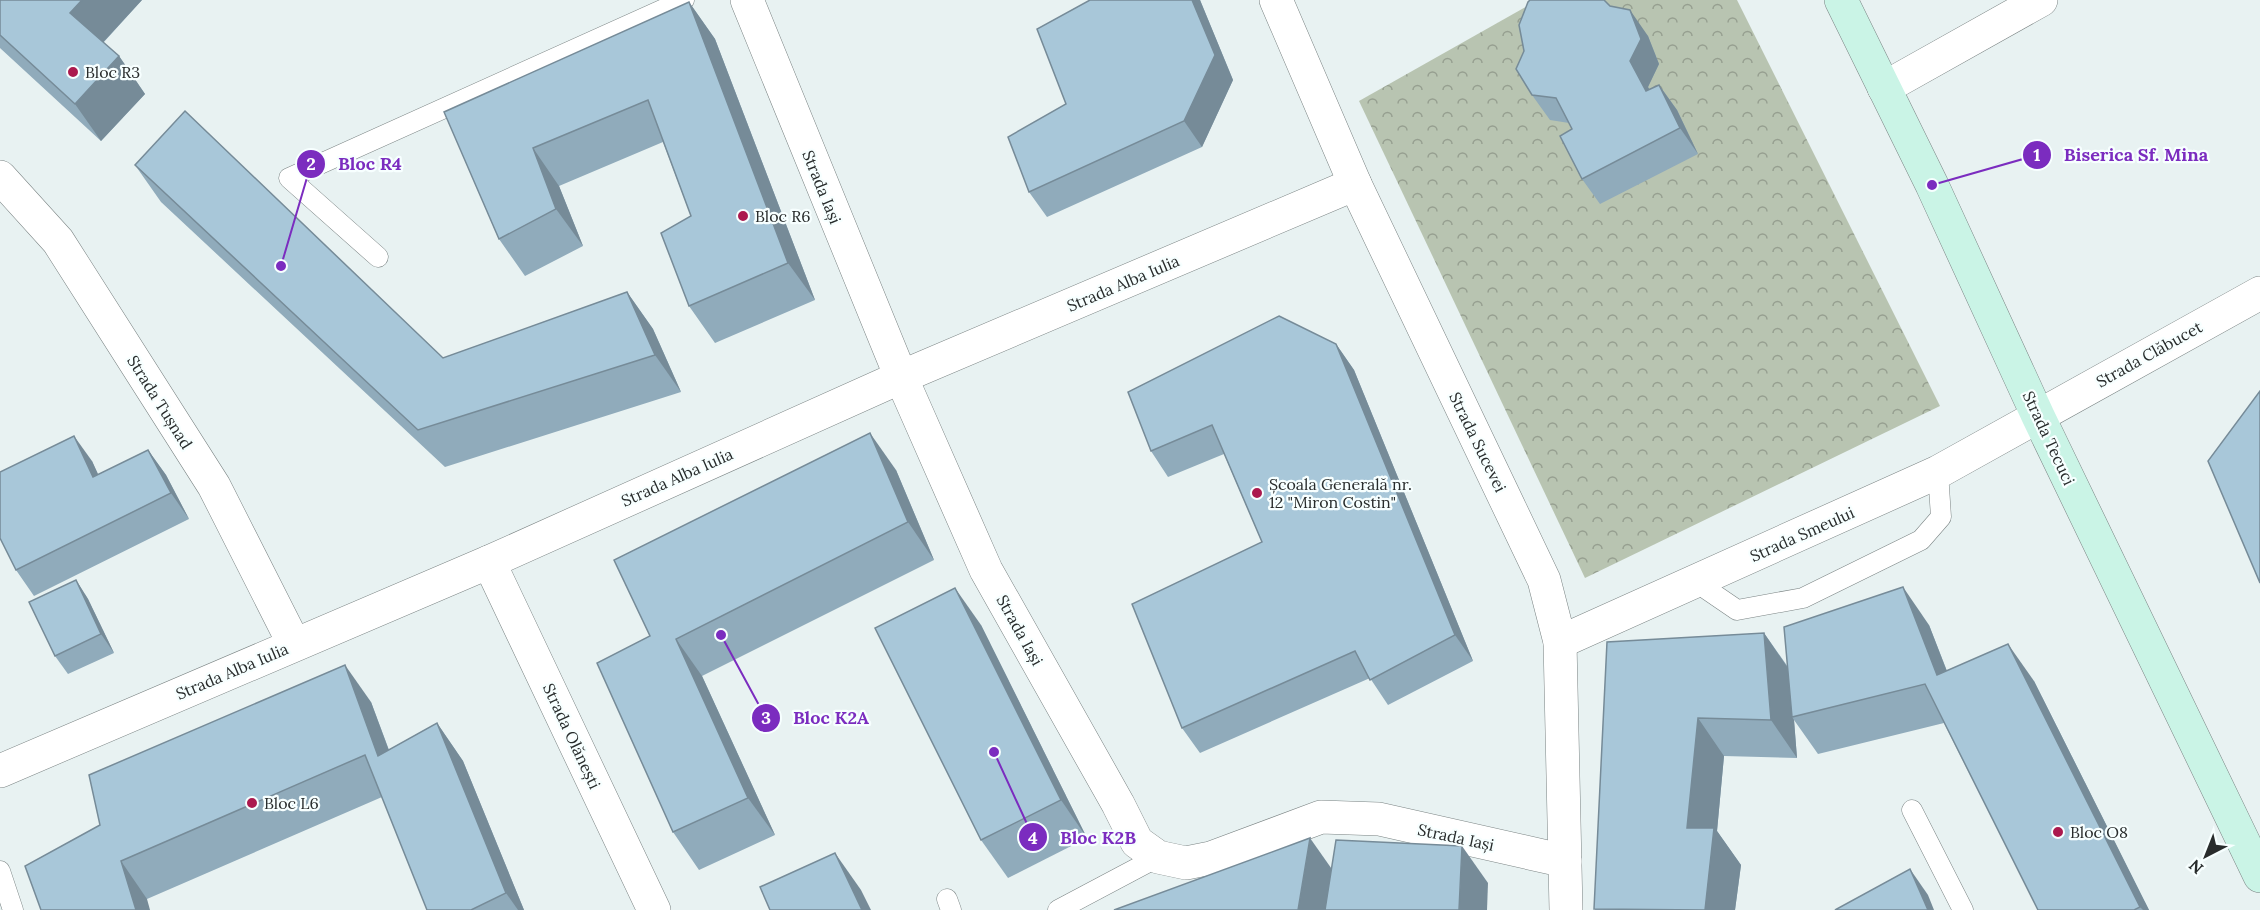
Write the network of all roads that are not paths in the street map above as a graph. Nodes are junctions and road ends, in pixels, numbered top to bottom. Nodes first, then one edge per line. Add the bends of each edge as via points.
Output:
1 (684, 0) edge
2 (747, 0) edge
3 (1276, 0) edge
4 (1841, 0) edge
5 (2041, 0) edge
6 (1884, 88) junction
7 (0, 177) edge
8 (1355, 184) junction
9 (378, 257) dead end
10 (2260, 292) edge
11 (901, 377) junction
12 (2038, 416) junction
13 (1938, 472) junction
14 (489, 562) junction
15 (1696, 582) junction
16 (1560, 642) junction
17 (294, 644) junction
18 (0, 771) edge
19 (1912, 810) dead end
20 (1158, 857) junction
21 (1565, 861) junction
22 (0, 871) edge
23 (2260, 876) edge
24 (13, 910) edge
25 (654, 910) edge
26 (1058, 910) edge
27 (1566, 910) edge
28 (1963, 910) edge

1 - 9 lane via 289,178
2 - 11 street, Strada Iași
3 - 8 street, Strada Sucevei
4 - 6 main road, Strada Tecuci
5 - 6 street
6 - 12 main road, Strada Tecuci
7 - 17 street, Strada Tușnad via 58,241 214,486
8 - 11 street, Strada Alba Iulia
8 - 16 street, Strada Sucevei via 1544,580
10 - 12 street, Strada Clăbucet
11 - 14 street, Strada Alba Iulia
11 - 20 street, Strada Iași via 986,570 1137,842
12 - 13 street, Strada Smeului
12 - 23 main road, Strada Tecuci
13 - 15 street, Strada Smeului
13 - 15 lane via 1941,517 1921,540 1803,598 1737,610
14 - 17 street, Strada Alba Iulia
14 - 25 street, Strada Olănești
15 - 16 street, Strada Smeului
16 - 21 street, Strada Sucevei
17 - 18 street, Strada Alba Iulia
19 - 28 lane
20 - 21 street, Strada Iași via 1186,863 1211,858 1321,817 1379,819
20 - 26 lane
21 - 27 street, Strada Sucevei
22 - 24 lane

